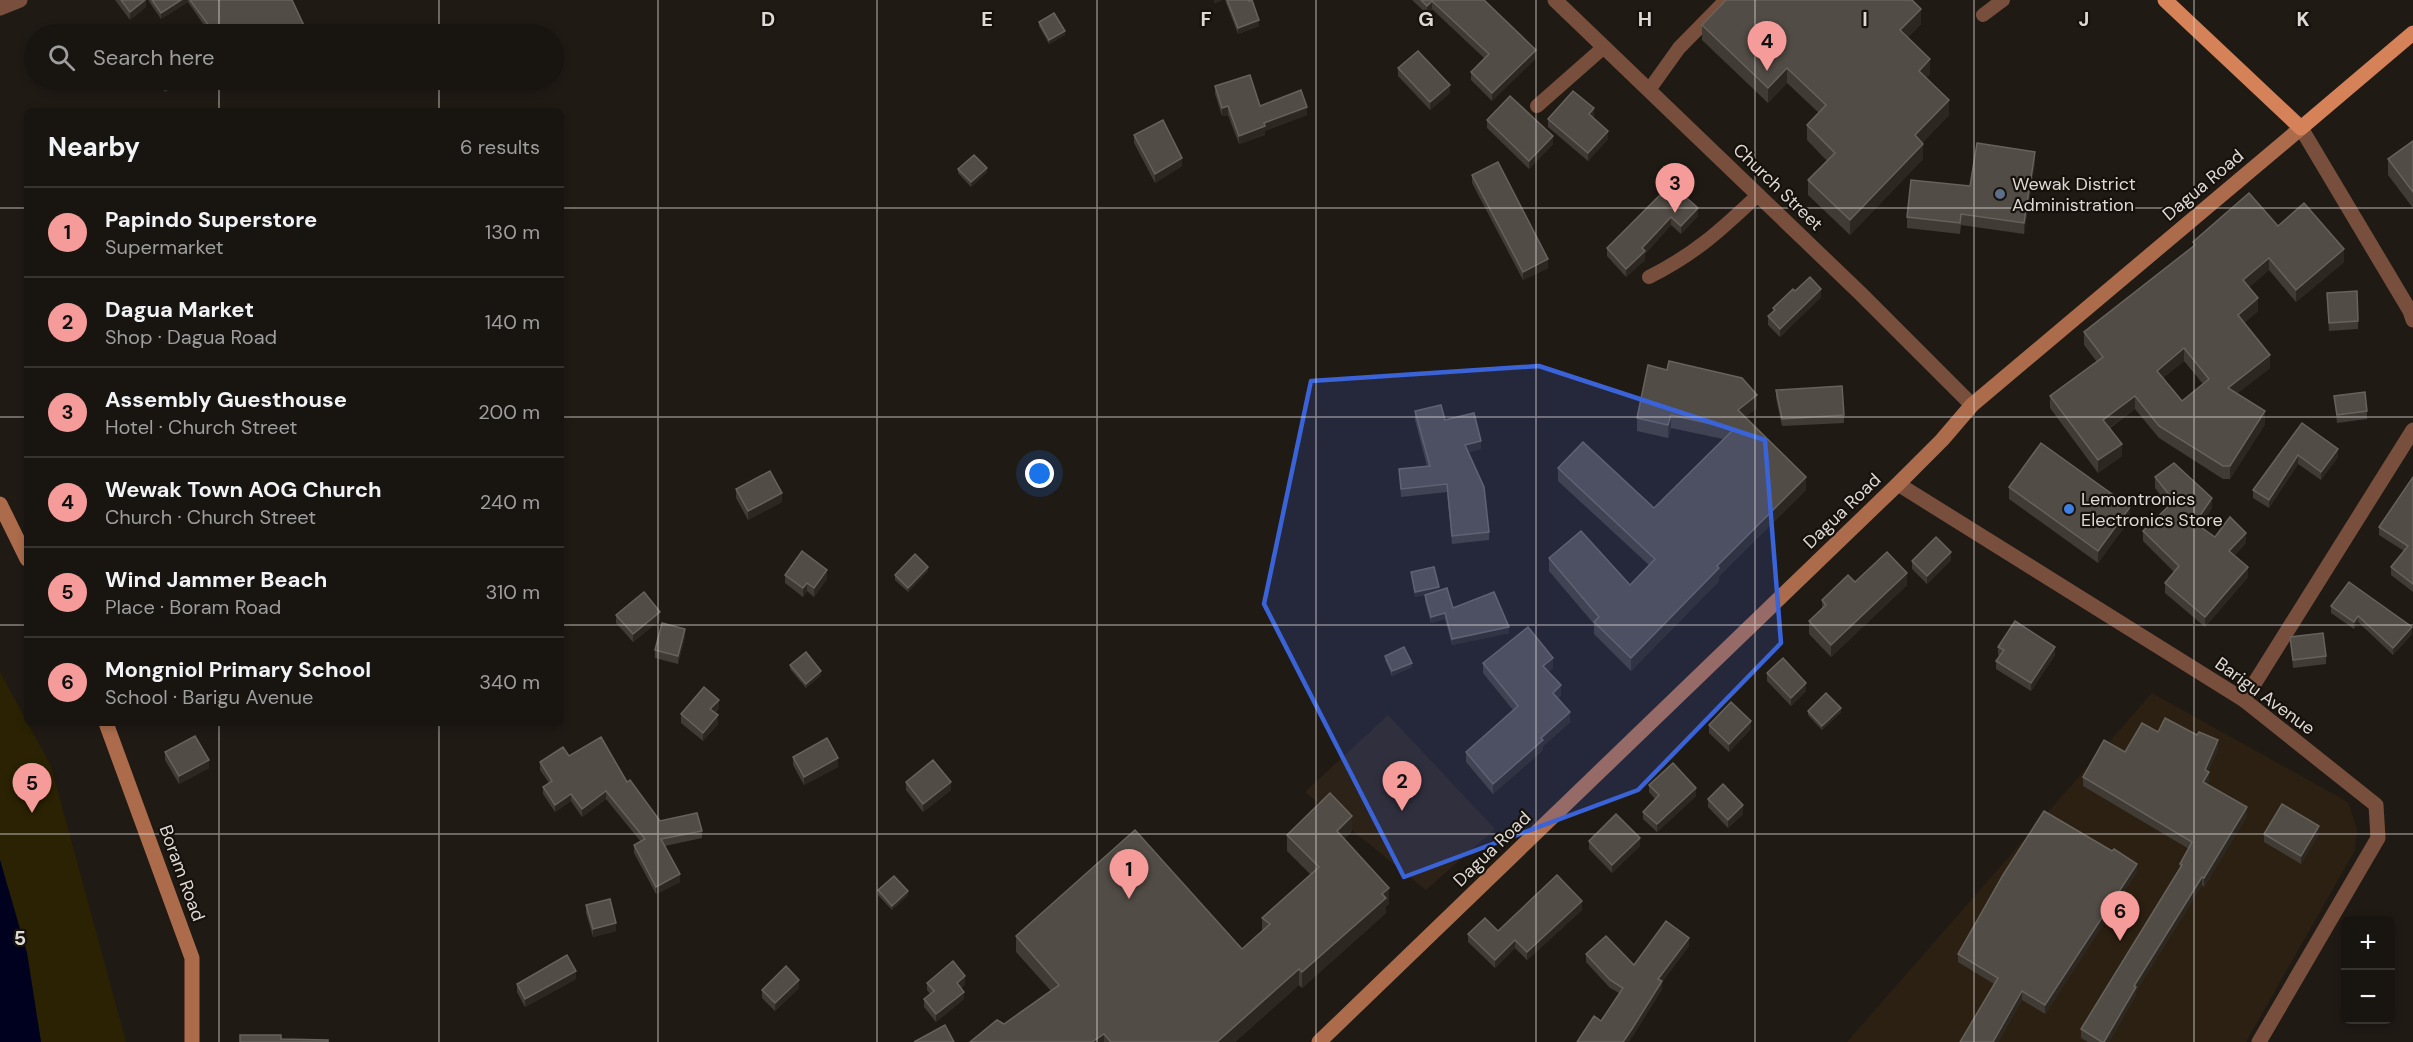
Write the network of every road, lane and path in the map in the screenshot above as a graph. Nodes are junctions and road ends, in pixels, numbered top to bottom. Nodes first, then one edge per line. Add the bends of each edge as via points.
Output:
1 (21, 0) edge
2 (1555, 0) edge
3 (1726, 0) edge
4 (2003, 0) edge
5 (2165, 0) edge
6 (0, 8) edge
7 (1983, 15) dead end
8 (2413, 33) edge
9 (1604, 47) junction
10 (1649, 90) junction
11 (1537, 106) dead end
12 (2301, 128) junction
13 (1758, 195) junction
14 (1649, 277) dead end
15 (2413, 320) edge
16 (1972, 405) junction
17 (2413, 430) edge
18 (1898, 484) junction
19 (0, 504) edge
20 (24, 553) edge
21 (2244, 700) junction
22 (107, 726) edge
23 (1327, 1039) edge
24 (192, 1042) edge
25 (2259, 1042) edge

1 - 6 street
2 - 9 street, Church Street
3 - 10 lane via 1679,48
4 - 7 lane
5 - 12 main road
8 - 12 main road, Dagua Road
9 - 10 street, Church Street
9 - 11 lane
10 - 13 street, Church Street
12 - 15 street
12 - 16 street, Dagua Road
13 - 14 lane via 1705,244
13 - 16 street, Church Street
16 - 18 street, Dagua Road
17 - 21 street
18 - 21 street, Barigu Avenue
18 - 23 street, Dagua Road
19 - 20 street
21 - 25 street, Barigu Avenue via 2376,805 2378,838
22 - 24 street, Boram Road via 192,958

